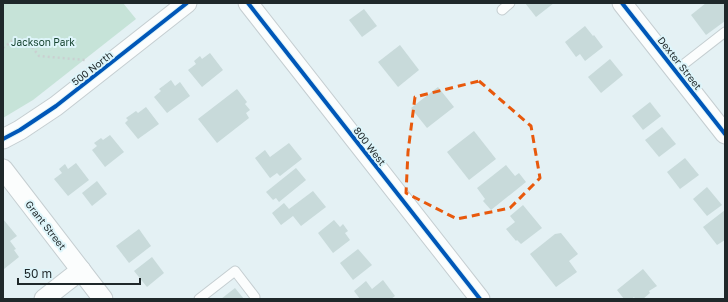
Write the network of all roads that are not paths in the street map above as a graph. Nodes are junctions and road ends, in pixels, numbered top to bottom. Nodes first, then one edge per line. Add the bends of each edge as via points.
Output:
1 (187, 3) edge
2 (248, 3) edge
3 (510, 3) edge
4 (622, 3) edge
5 (502, 10) dead end
6 (725, 32) edge
7 (675, 71) junction
8 (725, 134) edge
9 (3, 139) edge
10 (3, 169) edge
11 (80, 270) junction
12 (256, 297) dead end
13 (44, 299) edge
14 (103, 299) edge
15 (199, 299) edge
16 (480, 299) edge

1 - 9 street, 500 North via 56,106
2 - 16 street, 800 West
3 - 5 lane
4 - 7 street, Dexter Street
6 - 7 lane
7 - 8 street, Dexter Street
10 - 11 street, Grant Street
11 - 13 street
11 - 14 street, Grant Street
12 - 15 lane via 235,271

